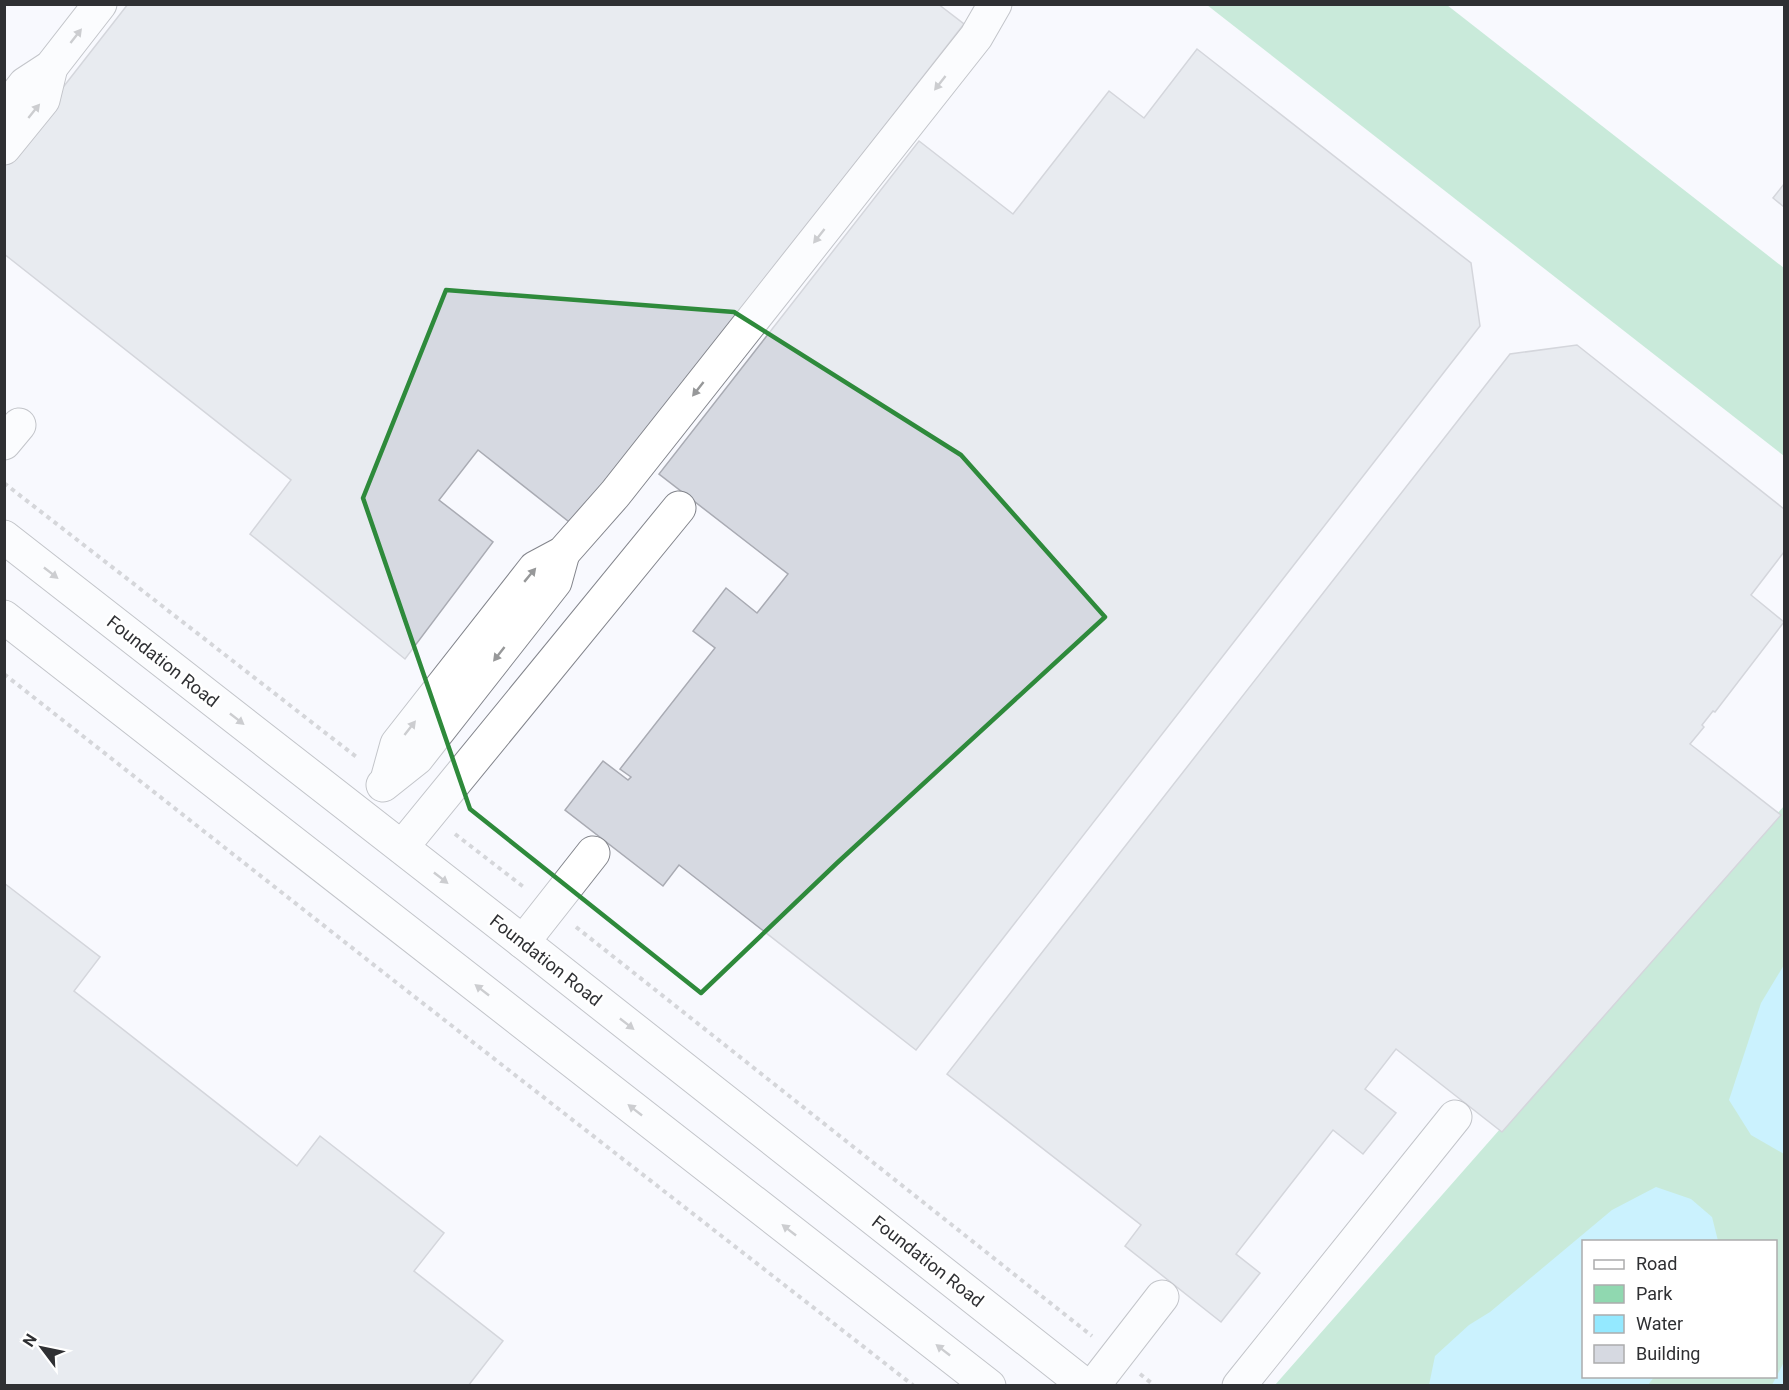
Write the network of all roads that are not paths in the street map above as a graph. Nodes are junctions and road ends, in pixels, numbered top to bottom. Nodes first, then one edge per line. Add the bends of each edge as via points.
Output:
1 (100, 4) edge
2 (995, 4) edge
3 (51, 68) junction
4 (4, 111) edge
5 (4, 148) edge
6 (679, 508) dead end
7 (4, 537) edge
8 (4, 617) edge
9 (359, 814) junction
10 (402, 847) junction
11 (592, 853) dead end
12 (523, 942) junction
13 (1455, 1118) dead end
14 (1162, 1297) dead end
15 (989, 1386) edge
16 (1086, 1386) edge
17 (1093, 1386) edge
18 (1239, 1386) edge

3 -> 1 street
2 -> 9 street via 976,37 615,494 563,553 535,568 405,734 387,780
3 - 4 street via 25,84
5 -> 3 street via 43,100
6 - 10 street
7 -> 9 street, Foundation Road
15 -> 8 street
9 - 10 street, Foundation Road
10 -> 12 street, Foundation Road
11 - 12 street
12 -> 16 street, Foundation Road
13 - 18 street
14 - 17 street

